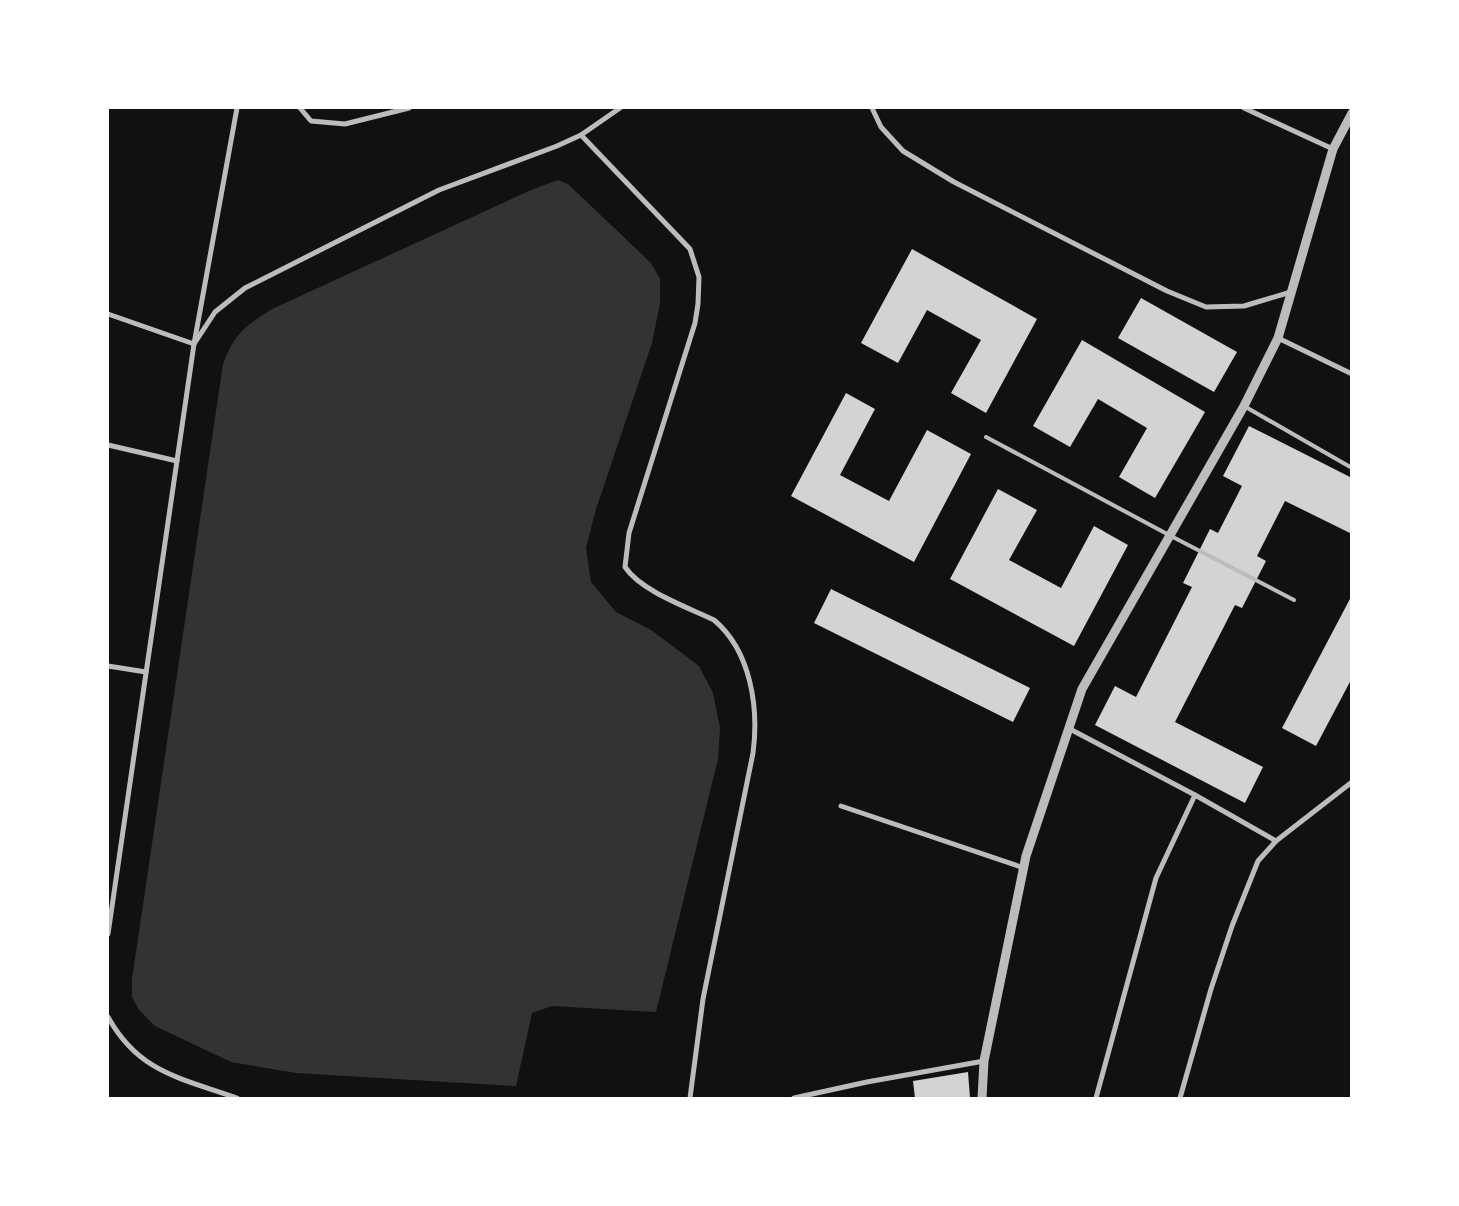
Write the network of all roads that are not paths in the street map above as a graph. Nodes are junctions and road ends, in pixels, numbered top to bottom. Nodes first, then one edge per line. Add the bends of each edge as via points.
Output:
1 (237, 108) edge
2 (300, 108) edge
3 (409, 108) edge
4 (620, 108) edge
5 (872, 108) edge
6 (1244, 108) edge
7 (1352, 113) edge
8 (581, 135) junction
9 (1333, 149) junction
10 (1291, 292) junction
11 (108, 314) edge
12 (1278, 338) junction
13 (194, 344) junction
14 (1352, 374) edge
15 (1244, 406) junction
16 (986, 437) dead end
17 (108, 445) edge
18 (177, 461) junction
19 (1352, 468) edge
20 (1169, 535) junction
21 (1294, 600) dead end
22 (108, 666) edge
23 (146, 672) junction
24 (1068, 728) junction
25 (1352, 782) edge
26 (1195, 795) junction
27 (841, 806) dead end
28 (1276, 841) junction
29 (1024, 868) junction
30 (108, 934) edge
31 (108, 1018) edge
32 (984, 1061) junction
33 (237, 1098) edge
34 (690, 1098) edge
35 (794, 1098) edge
36 (982, 1098) edge
37 (1096, 1098) edge
38 (1180, 1098) edge

1 - 13 street
2 - 3 street via 311,121 345,124
4 - 8 street
5 - 10 street via 881,127 911,156 954,182 1167,292 1206,307 1244,306
6 - 9 street
7 - 9 street
8 - 13 street via 439,190 245,288 215,312
8 - 34 street via 690,249 699,278 695,323 629,533 625,567 632,577 648,587 722,627 746,671 755,708 753,753 703,999
9 - 10 street
10 - 12 street
11 - 13 street
12 - 14 street
12 - 15 street
13 - 18 street
15 - 19 lane
15 - 20 street
16 - 20 lane
17 - 18 street
18 - 23 street
20 - 21 lane
20 - 24 street via 1082,689
22 - 23 street
23 - 30 street
24 - 26 street
24 - 29 street
25 - 28 street
26 - 28 street
26 - 37 street via 1156,878
27 - 29 street
28 - 38 street via 1258,861 1232,926
29 - 32 street
31 - 33 street via 119,1038 141,1059 165,1073
32 - 35 street
32 - 36 street

